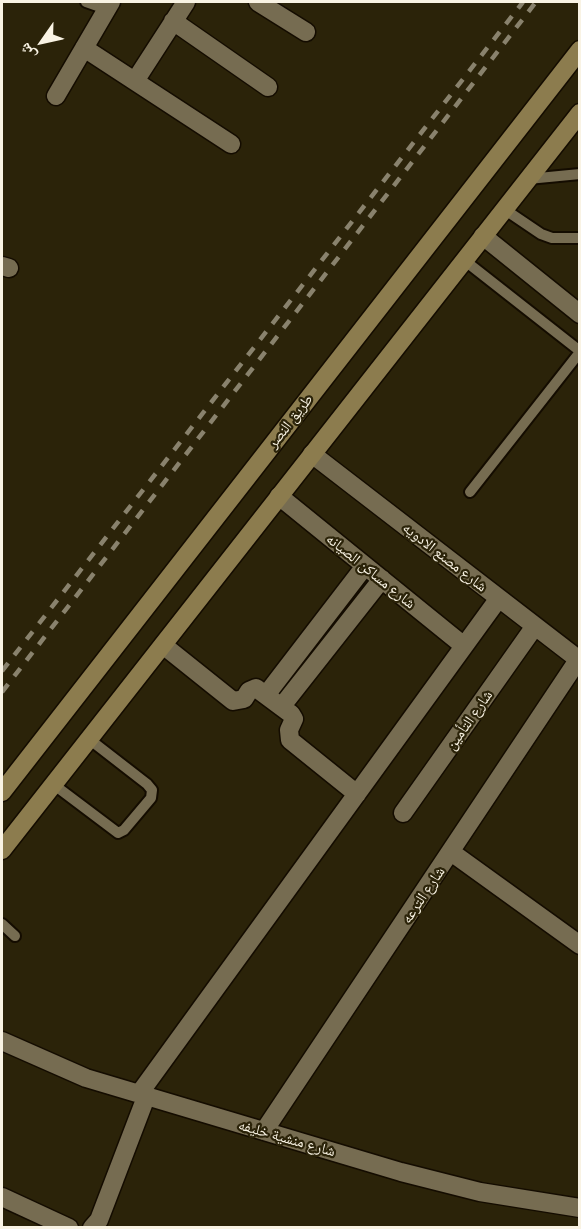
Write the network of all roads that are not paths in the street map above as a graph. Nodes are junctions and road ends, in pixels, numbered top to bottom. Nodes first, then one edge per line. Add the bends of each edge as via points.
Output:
1 (86, 2) edge
2 (186, 2) edge
3 (258, 2) edge
4 (108, 5) edge
5 (173, 21) junction
6 (306, 32) dead end
7 (84, 48) junction
8 (579, 50) edge
9 (135, 81) junction
10 (267, 87) dead end
11 (56, 96) dead end
12 (579, 113) edge
13 (231, 144) dead end
14 (579, 174) edge
15 (528, 179) junction
16 (504, 209) junction
17 (483, 236) junction
18 (579, 238) edge
19 (464, 260) junction
20 (579, 314) edge
21 (579, 351) edge
22 (312, 454) junction
23 (470, 492) dead end
24 (279, 496) junction
25 (365, 566) junction
26 (382, 579) junction
27 (499, 598) junction
28 (535, 626) junction
29 (162, 645) junction
30 (464, 646) junction
31 (579, 658) edge
32 (266, 694) junction
33 (282, 706) junction
34 (89, 739) junction
35 (53, 784) junction
36 (2, 792) edge
37 (357, 794) junction
38 (403, 813) dead end
39 (2, 850) edge
40 (451, 852) junction
41 (2, 924) edge
42 (15, 936) dead end
43 (579, 945) edge
44 (2, 1041) edge
45 (143, 1096) junction
46 (264, 1131) junction
47 (2, 1197) edge
48 (579, 1208) edge
49 (69, 1227) edge
50 (92, 1227) edge

1 - 4 lane
2 - 5 street
3 - 6 street
4 - 7 street
5 - 9 street
5 - 10 street
7 - 9 street
7 - 11 street
8 - 36 main road, طريق النصر
9 - 13 street
12 - 15 main road
14 - 15 lane
15 - 16 main road
16 - 17 main road
16 - 18 lane via 541,234
17 - 19 main road
17 - 20 street
19 - 21 lane
19 - 22 main road
21 - 23 lane
22 - 24 main road
22 - 27 street, شارع مصنع الادويه
24 - 25 street, شارع مساكن الصيانه
24 - 29 main road
25 - 26 street, شارع مساكن الصيانه
25 - 32 street
26 - 30 street, شارع مساكن الصيانه
26 - 33 street
27 - 28 street, شارع مصنع الادويه
27 - 30 street
28 - 31 street, شارع مصنع الادويه
28 - 38 street, شارع التأمين
29 - 32 street via 233,701 244,699 253,688
29 - 34 main road
30 - 37 street
31 - 40 street, شارع الترعه
32 - 33 street
33 - 37 street via 294,719 290,740
34 - 35 main road
34 - 35 lane via 147,784 152,790 151,798 118,833
35 - 39 main road
37 - 45 street
40 - 43 street
40 - 46 street, شارع الترعه
41 - 42 lane
44 - 45 street, شارع منشية خليفه via 86,1078
45 - 46 street, شارع منشية خليفه
45 - 50 street via 99,1220
46 - 48 street, شارع منشية خليفه via 480,1192
47 - 49 street

